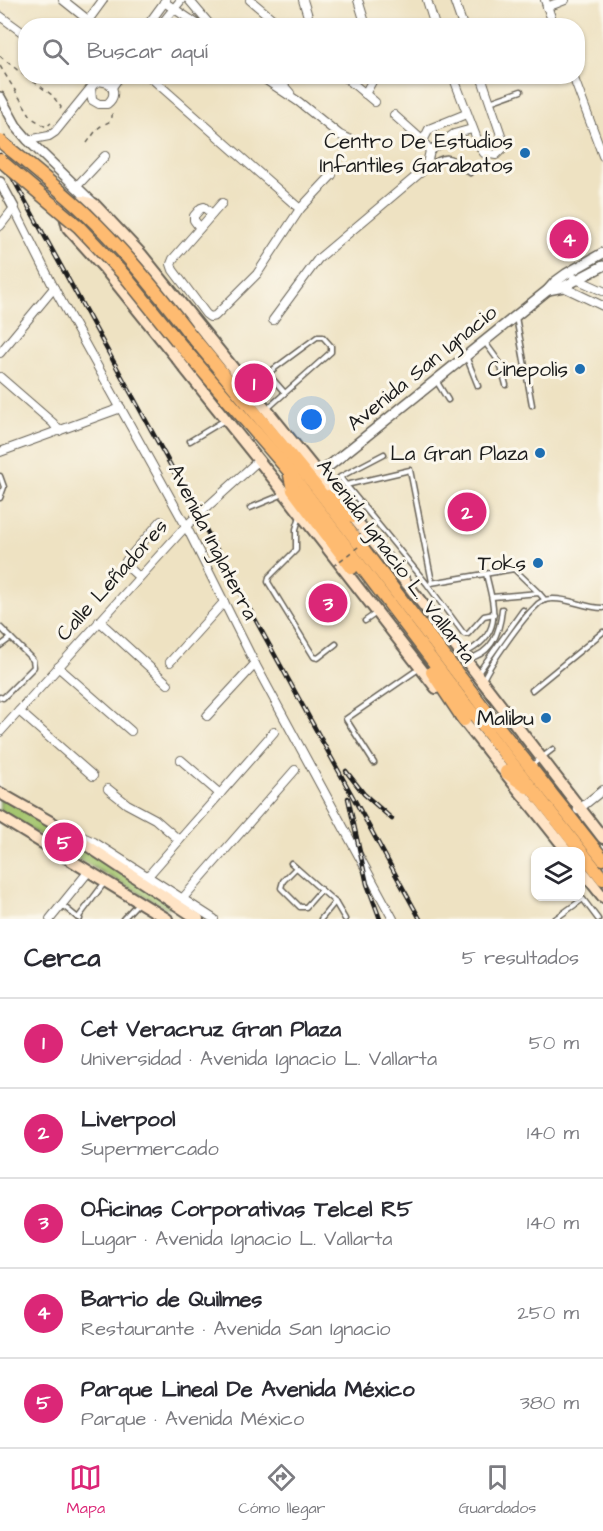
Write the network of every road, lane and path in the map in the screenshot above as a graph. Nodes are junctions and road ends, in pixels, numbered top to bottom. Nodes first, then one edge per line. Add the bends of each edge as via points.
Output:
1 (63, 0) edge
2 (103, 0) edge
3 (181, 0) edge
4 (189, 0) edge
5 (250, 0) edge
6 (303, 0) edge
7 (357, 0) edge
8 (426, 0) edge
9 (454, 0) edge
10 (565, 0) edge
11 (165, 1) edge
12 (546, 3) edge
13 (195, 8) junction
14 (173, 9) junction
15 (0, 16) edge
16 (187, 17) joint
17 (82, 18) edge
18 (89, 18) edge
19 (153, 18) edge
20 (166, 18) edge
21 (204, 18) edge
22 (271, 18) edge
23 (309, 18) edge
24 (363, 18) edge
25 (432, 18) edge
26 (461, 18) edge
27 (551, 18) edge
28 (18, 29) edge
29 (0, 56) edge
30 (0, 66) edge
31 (18, 70) edge
32 (36, 84) edge
33 (94, 84) edge
34 (110, 84) edge
35 (114, 84) edge
36 (158, 84) edge
37 (272, 84) edge
38 (282, 84) edge
39 (353, 84) edge
40 (371, 84) edge
41 (456, 84) edge
42 (484, 84) edge
43 (576, 84) edge
44 (112, 87) junction
45 (91, 88) junction
46 (520, 91) dead end
47 (365, 94) junction
48 (0, 97) edge
49 (110, 102) junction
50 (299, 102) junction
51 (375, 102) dead end
52 (490, 102) junction
53 (466, 114) junction
54 (394, 115) dead end
55 (472, 129) junction
56 (28, 140) junction
57 (351, 140) dead end
58 (0, 141) edge
59 (423, 141) junction
60 (87, 143) dead end
61 (430, 151) junction
62 (105, 156) dead end
63 (603, 156) edge
64 (0, 160) edge
65 (426, 168) junction
66 (470, 173) dead end
67 (332, 175) dead end
68 (0, 184) edge
69 (76, 187) junction
70 (222, 203) dead end
71 (94, 204) junction
72 (14, 208) junction
73 (300, 209) junction
74 (212, 214) junction
75 (0, 226) edge
76 (200, 228) junction
77 (603, 253) edge
78 (603, 266) edge
79 (566, 274) junction
80 (577, 280) junction
81 (559, 284) junction
82 (54, 288) junction
83 (603, 291) edge
84 (603, 306) edge
85 (515, 316) junction
86 (273, 320) dead end
87 (484, 341) junction
88 (0, 353) edge
89 (466, 355) junction
90 (0, 377) edge
91 (435, 378) junction
92 (506, 385) dead end
93 (478, 386) dead end
94 (285, 393) junction
95 (448, 400) dead end
96 (532, 405) dead end
97 (121, 408) junction
98 (266, 409) junction
99 (226, 420) junction
100 (59, 430) junction
101 (190, 441) dead end
102 (0, 452) edge
103 (384, 454) dead end
104 (259, 460) junction
105 (0, 476) edge
106 (302, 485) junction
107 (346, 486) junction
108 (0, 498) edge
109 (250, 508) dead end
110 (301, 513) junction
111 (352, 517) joint
112 (160, 521) dead end
113 (186, 526) junction
114 (374, 535) dead end
115 (333, 566) dead end
116 (352, 568) tunnel mouth
117 (486, 574) junction
118 (139, 577) junction
119 (430, 583) junction
120 (539, 593) junction
121 (492, 597) junction
122 (545, 600) junction
123 (224, 602) junction
124 (603, 608) edge
125 (502, 609) dead end
126 (523, 610) dead end
127 (378, 612) junction
128 (494, 614) junction
129 (394, 620) tunnel mouth
130 (99, 621) junction
131 (365, 621) dead end
132 (0, 627) edge
133 (603, 632) edge
134 (11, 638) junction
135 (336, 644) dead end
136 (0, 646) edge
137 (464, 657) junction
138 (170, 662) dead end
139 (255, 664) junction
140 (58, 667) junction
141 (421, 667) junction
142 (480, 677) junction
143 (168, 684) dead end
144 (532, 690) dead end
145 (0, 697) edge
146 (19, 711) junction
147 (207, 716) dead end
148 (464, 720) junction
149 (131, 731) dead end
150 (0, 732) edge
151 (274, 732) dead end
152 (553, 749) dead end
153 (541, 758) junction
154 (181, 759) dead end
155 (374, 763) dead end
156 (530, 766) junction
157 (295, 770) dead end
158 (506, 772) junction
159 (93, 776) dead end
160 (108, 789) dead end
161 (603, 790) edge
162 (0, 793) edge
163 (220, 794) junction
164 (537, 795) junction
165 (580, 808) junction
166 (0, 817) edge
167 (570, 817) junction
168 (58, 826) junction
169 (598, 834) edge
170 (179, 840) junction
171 (564, 847) edge
172 (603, 859) edge
173 (291, 863) dead end
174 (296, 868) junction
175 (89, 871) junction
176 (585, 874) edge
177 (148, 876) junction
178 (603, 879) edge
179 (105, 881) junction
180 (321, 890) junction
181 (603, 897) edge
182 (183, 898) junction
183 (140, 902) junction
184 (335, 902) junction
185 (62, 904) junction
186 (79, 918) edge
187 (50, 919) edge
188 (123, 919) edge
189 (167, 919) edge
190 (198, 919) edge
191 (214, 919) edge
192 (321, 919) edge
193 (345, 919) edge
194 (393, 919) edge
195 (555, 919) edge
196 (598, 919) edge

1 - 17 street
2 - 18 street
3 - 14 street
4 - 13 street
5 - 22 street
6 - 23 street
7 - 24 street
8 - 25 street
9 - 26 street
10 - 12 street
11 - 14 street
11 - 19 street
12 - 27 street
13 - 16 street
13 - 21 street
14 - 16 street
14 - 20 street
15 - 28 street
29 - 31 path
30 - 32 path via 32,118 46,127 57,119 61,107
33 - 45 street
34 - 44 street
35 - 44 street
36 - 73 street
37 - 50 street
38 - 50 street
39 - 47 street
40 - 47 street
41 - 53 street
42 - 52 street
43 - 63 street
44 - 49 street
45 - 49 street via 90,96 95,103
45 - 56 street via 56,132
46 - 52 lane
47 - 51 street
48 - 56 street
49 - 60 path via 110,123 101,126
50 - 57 street
52 - 55 street via 503,141 501,151 496,155 484,153
53 - 55 street
53 - 59 street via 429,129
54 - 59 street
55 - 61 street via 454,134
56 - 69 street
58 - 106 main road, Avenida Ignacio L. Vallarta, bridge via 55,186 141,272
59 - 61 street
61 - 65 street
62 - 69 street
64 - 106 main road, Avenida Ignacio L. Vallarta, bridge via 79,227 125,276
65 - 66 lane via 448,156
65 - 86 street via 318,259
67 - 73 street
68 - 72 street, Avenida Inglaterra
69 - 71 street
70 - 74 street
71 - 98 main road, Avenida Ignacio L. Vallarta via 141,254
71 - 99 main road, Avenida Ignacio L. Vallarta via 77,202 69,209 65,216 68,228
72 - 75 street
72 - 82 street, Avenida Inglaterra
73 - 76 street via 257,274 210,317 171,264
74 - 76 street
74 - 76 street via 204,207 194,216
77 - 79 street, Avenida San Ignacio
78 - 80 street, Avenida San Ignacio
79 - 80 street
79 - 81 street, Avenida San Ignacio
80 - 81 street, Avenida San Ignacio
80 - 83 street
81 - 84 street
81 - 85 street, Avenida San Ignacio
82 - 88 street
82 - 97 street, Avenida Inglaterra
85 - 87 street, Avenida San Ignacio
85 - 96 lane
87 - 89 street, Avenida San Ignacio
87 - 92 lane via 500,363
89 - 91 street, Avenida San Ignacio
89 - 93 lane
90 - 100 street
91 - 95 lane
91 - 106 street, Avenida San Ignacio
94 - 94 lane via 331,352 331,346 322,337 271,371 270,376
94 - 98 lane
97 - 100 street
97 - 113 street, Avenida Inglaterra
98 - 106 main road, Avenida Ignacio L. Vallarta
99 - 101 lane
99 - 104 main road, Avenida Ignacio L. Vallarta
100 - 102 street
103 - 107 lane via 340,477
104 - 106 main road, Avenida Ignacio L. Vallarta
104 - 113 street, Calle Leñadores
105 - 108 lane via 4,487
106 - 109 lane
106 - 110 main road, Avenida Ignacio L. Vallarta
106 - 111 main road
106 - 116 main road
106 - 156 main road, Avenida Ignacio L. Vallarta
106 - 164 main road, Avenida Ignacio L. Vallarta
107 - 119 lane
107 - 119 lane via 410,470
110 - 127 main road, Avenida Ignacio L. Vallarta
110 - 135 lane via 296,550 268,582 314,657
111 - 137 main road, Avenida Ignacio L. Vallarta
112 - 118 street via 126,561
113 - 118 street, Calle Leñadores
113 - 123 street, Avenida Inglaterra
114 - 115 path, bridge
117 - 119 lane
117 - 120 lane via 514,569
117 - 121 lane
118 - 130 street, Calle Leñadores
119 - 128 lane via 464,634 483,616
120 - 121 lane
120 - 122 lane
121 - 128 lane
122 - 124 lane
122 - 142 lane via 523,621
123 - 138 street
123 - 139 street, Avenida Inglaterra
125 - 137 lane via 500,627 485,652 478,657
126 - 142 lane
127 - 131 lane
127 - 141 main road, Avenida Ignacio L. Vallarta
128 - 137 lane via 491,631
129 - 148 main road
130 - 140 street, Calle Leñadores
130 - 143 street
132 - 134 lane
133 - 144 lane
134 - 136 lane
134 - 145 lane via 33,660 34,667 9,694
137 - 142 main road, Avenida Ignacio L. Vallarta
139 - 147 street
139 - 194 street, Avenida Inglaterra
140 - 146 street, Calle Leñadores
140 - 149 street
141 - 148 main road, Avenida Ignacio L. Vallarta
141 - 155 lane via 346,719
142 - 153 main road, Avenida Ignacio L. Vallarta
146 - 150 street, Calle Leñadores
146 - 159 street
148 - 158 main road, Avenida Ignacio L. Vallarta
151 - 163 street
152 - 153 lane
153 - 156 lane
153 - 165 main road, Avenida Ignacio L. Vallarta
154 - 163 street
156 - 167 main road, Avenida Ignacio L. Vallarta
157 - 182 street
158 - 164 main road
158 - 171 main road, Avenida Ignacio L. Vallarta
160 - 170 street via 155,819
161 - 165 street
162 - 168 main road
163 - 170 street
164 - 178 main road, Avenida Ignacio L. Vallarta
165 - 167 street
165 - 169 main road, Avenida Ignacio L. Vallarta
166 - 175 main road
167 - 169 main road, Avenida Ignacio L. Vallarta
168 - 177 street via 94,842
168 - 190 main road
169 - 172 main road, Avenida Ignacio L. Vallarta
170 - 177 street
173 - 174 lane
174 - 180 lane
174 - 180 lane via 281,888 300,907 306,907
175 - 179 main road
175 - 185 street
176 - 181 main road
177 - 182 street
179 - 183 main road
179 - 186 lane
180 - 184 lane
182 - 191 street
183 - 188 lane
183 - 189 main road
184 - 192 lane
184 - 193 lane
185 - 186 lane
185 - 187 street
195 - 196 lane via 584,899

